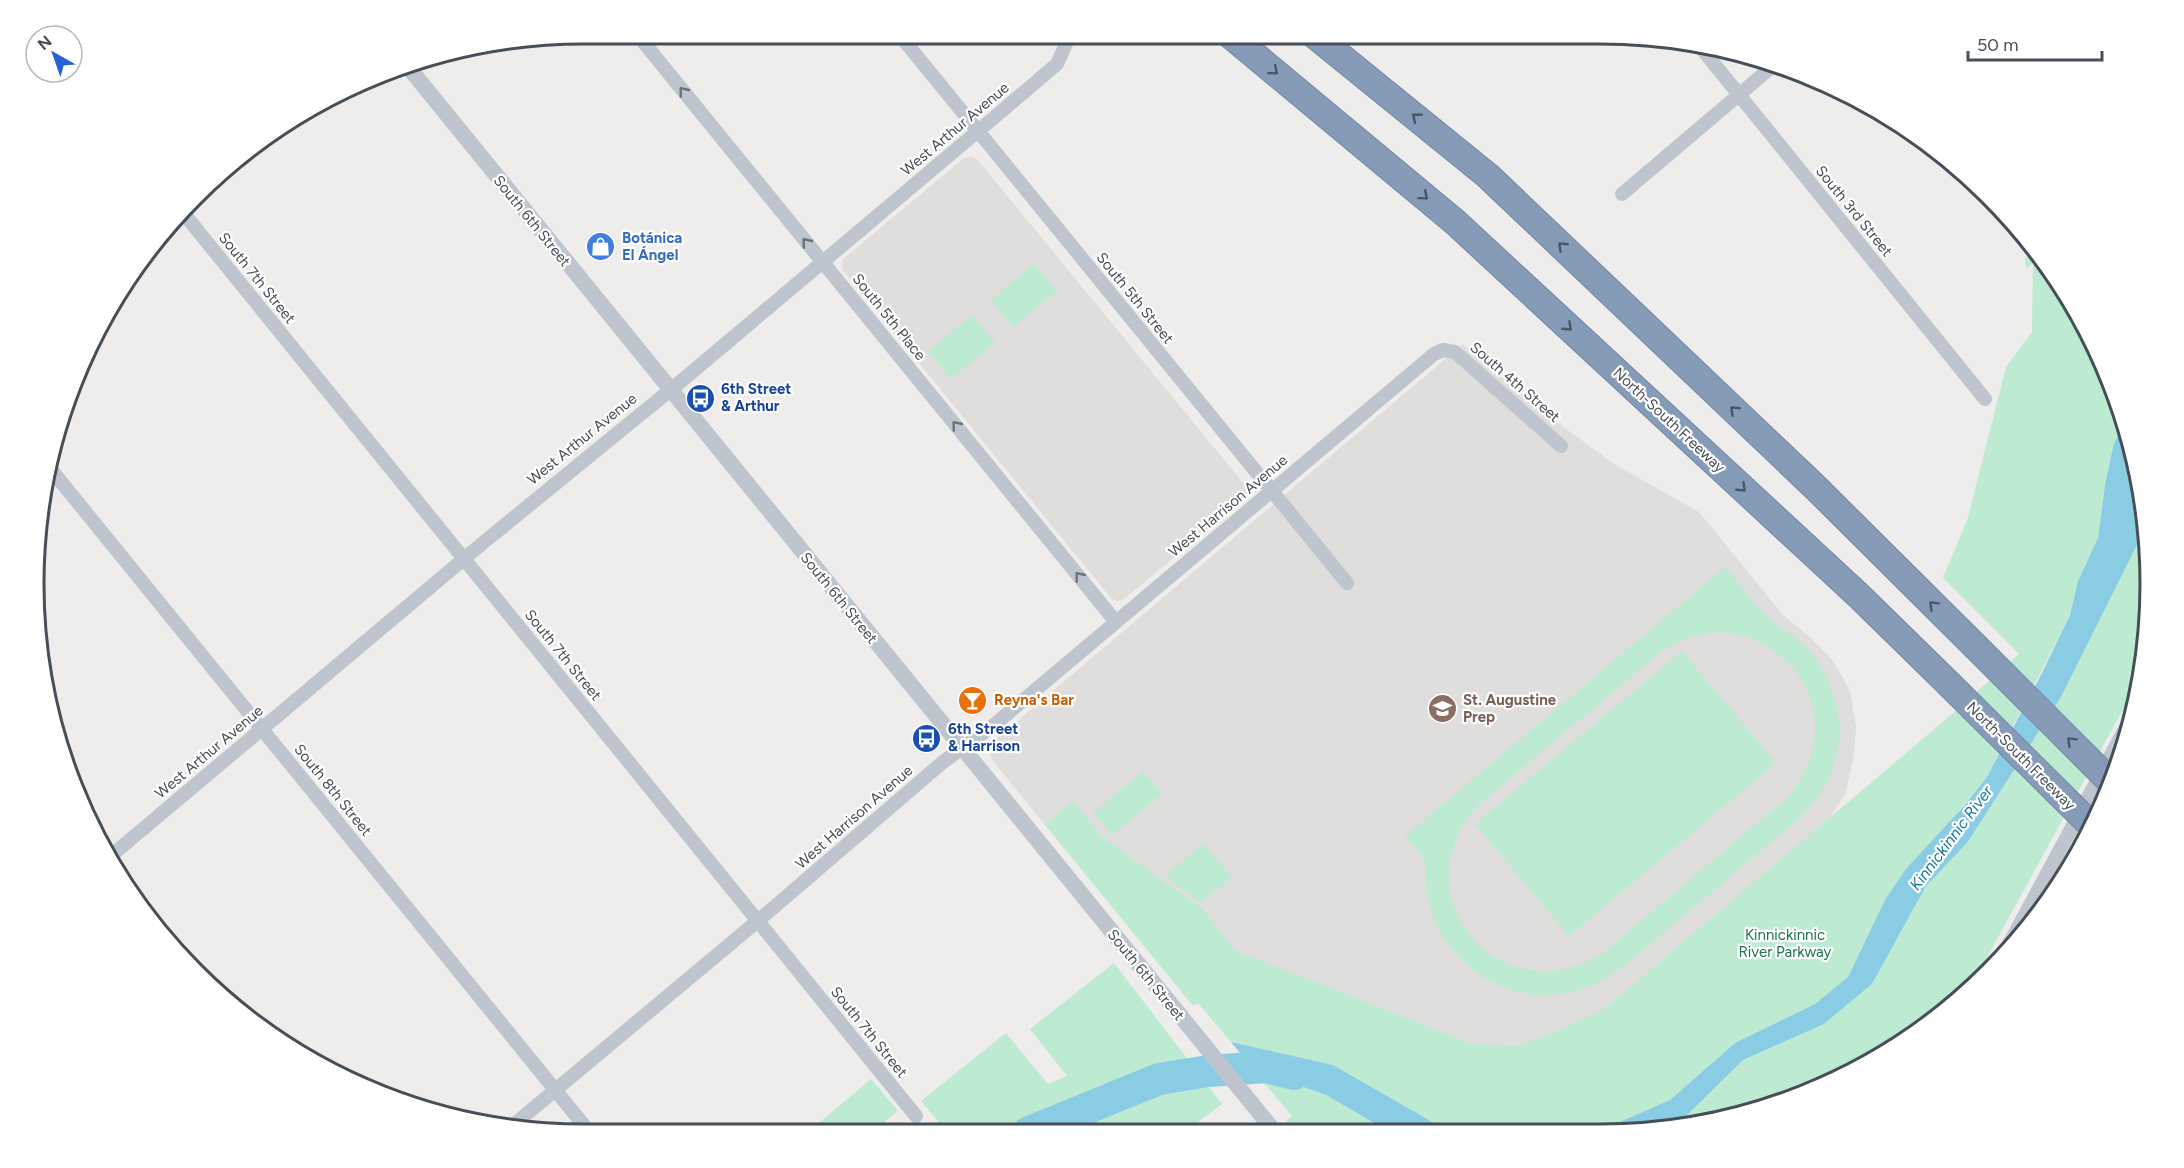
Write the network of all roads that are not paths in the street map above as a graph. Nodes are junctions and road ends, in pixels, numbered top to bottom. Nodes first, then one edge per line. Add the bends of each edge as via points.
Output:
1 (645, 44) edge
2 (907, 44) edge
3 (1066, 44) dead end
4 (1241, 44) edge
5 (1325, 44) edge
6 (1706, 54) edge
7 (1768, 70) edge
8 (412, 71) edge
9 (1738, 94) junction
10 (978, 131) junction
11 (1622, 194) dead end
12 (187, 218) edge
13 (823, 262) junction
14 (1443, 350) joint
15 (669, 390) junction
16 (1985, 399) dead end
17 (1561, 446) dead end
18 (55, 474) edge
19 (1272, 491) junction
20 (464, 559) junction
21 (1347, 583) dead end
22 (1116, 622) junction
23 (262, 728) junction
24 (2115, 747) edge
25 (962, 749) junction
26 (2105, 776) edge
27 (2086, 820) edge
28 (115, 852) edge
29 (758, 921) junction
30 (2020, 923) edge
31 (556, 1091) junction
32 (916, 1116) dead end
33 (519, 1121) edge
34 (583, 1124) edge
35 (1269, 1124) edge

13 -> 1 street, South 5th Place
2 - 10 street, South 5th Street
3 - 10 street, West Arthur Avenue via 1057,63
4 -> 27 highway, North-South Freeway, bridge via 1455,222 1858,595
26 -> 5 highway, bridge via 1815,488 1488,176
6 - 9 street, South 3rd Street
7 - 9 street
8 - 15 street, South 6th Street
9 - 11 street
9 - 16 street, South 3rd Street
10 - 13 street, West Arthur Avenue
10 - 19 street, South 5th Street
12 - 20 street, South 7th Street
13 - 15 street, West Arthur Avenue
22 -> 13 street, South 5th Place
14 - 17 street, South 4th Street via 1455,352
14 - 19 street, West Harrison Avenue
15 - 20 street, West Arthur Avenue
15 - 25 street, South 6th Street
18 - 23 street, South 8th Street
19 - 21 street, South 5th Street
19 - 22 street, West Harrison Avenue
20 - 23 street, West Arthur Avenue
20 - 29 street, South 7th Street
22 - 25 street, West Harrison Avenue
23 - 28 street, West Arthur Avenue
23 - 31 street, South 8th Street
24 - 30 street
25 - 29 street, West Harrison Avenue
25 - 35 street, South 6th Street
29 - 31 street, West Harrison Avenue
29 - 32 street, South 7th Street
31 - 33 street, West Harrison Avenue
31 - 34 street, South 8th Street

